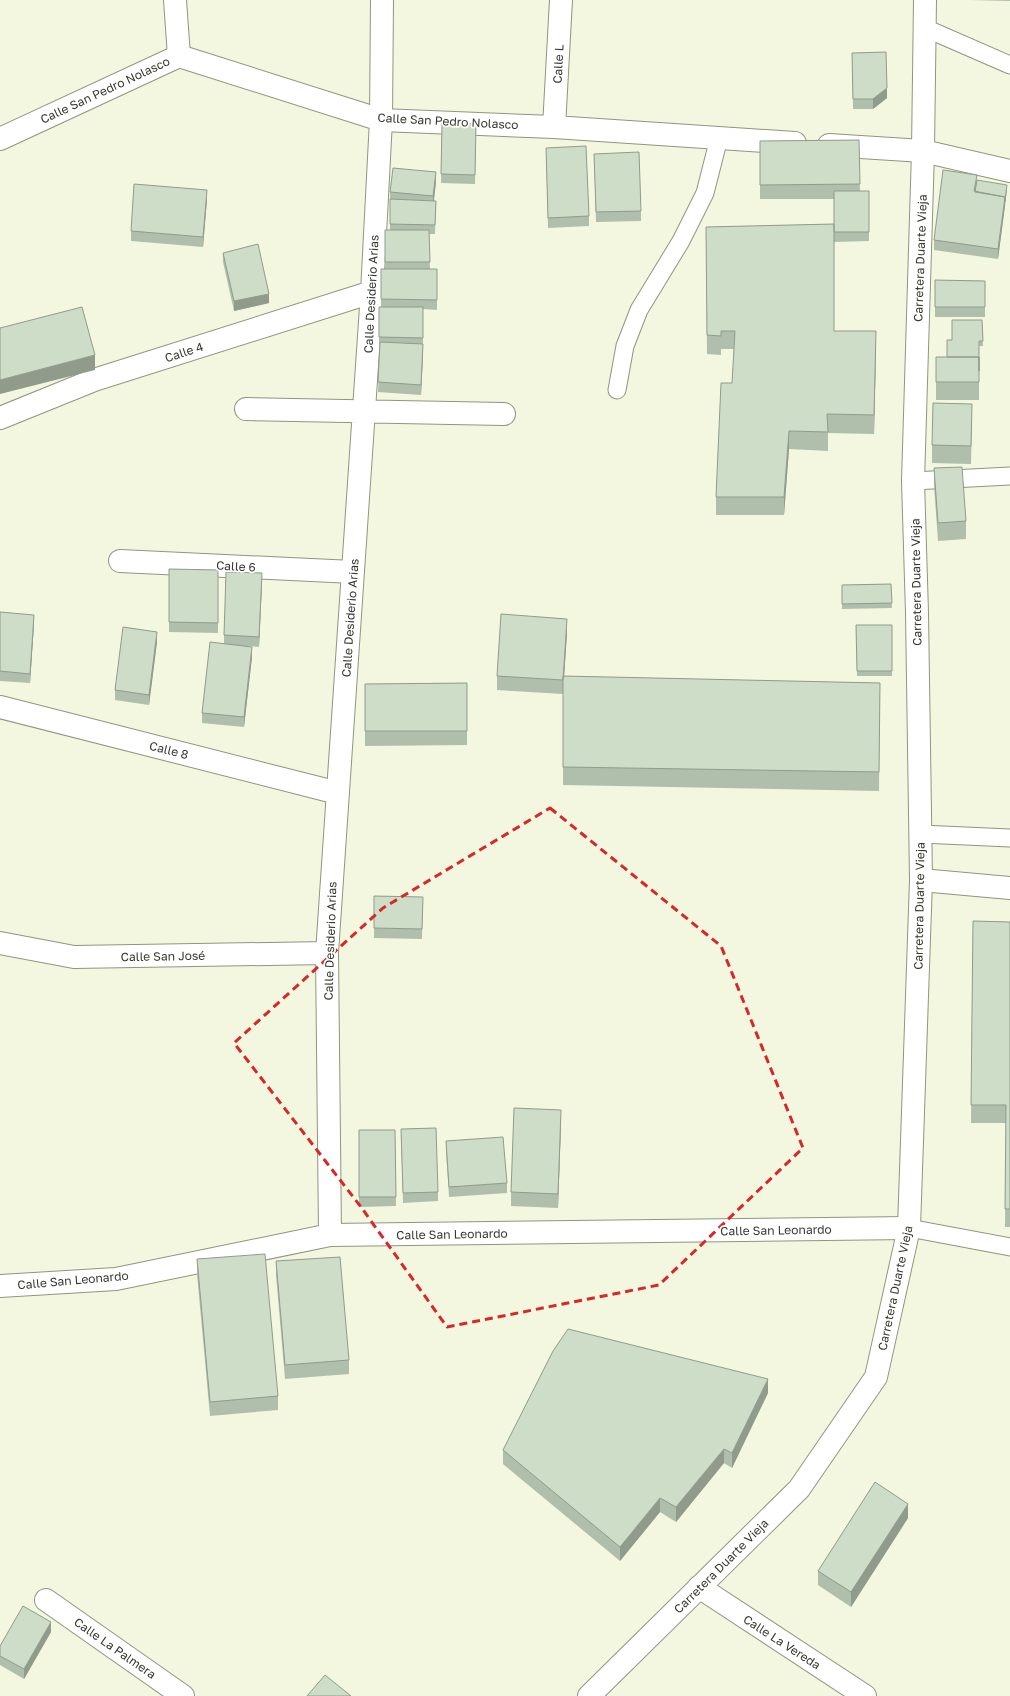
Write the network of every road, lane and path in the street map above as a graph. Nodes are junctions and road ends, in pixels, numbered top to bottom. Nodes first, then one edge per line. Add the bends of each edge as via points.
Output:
1 (175, 0) edge
2 (382, 0) edge
3 (561, 0) edge
4 (925, 0) edge
5 (925, 28) junction
6 (179, 56) junction
7 (1010, 65) edge
8 (381, 120) junction
9 (554, 127) junction
10 (719, 138) junction
11 (0, 139) edge
12 (923, 151) junction
13 (1010, 171) edge
14 (372, 292) junction
15 (617, 390) dead end
16 (246, 409) dead end
17 (364, 410) junction
18 (504, 414) dead end
19 (0, 418) edge
20 (1010, 476) edge
21 (913, 480) junction
22 (120, 561) dead end
23 (353, 572) junction
24 (0, 707) edge
25 (338, 792) junction
26 (920, 834) junction
27 (1010, 838) edge
28 (921, 880) junction
29 (1010, 888) edge
30 (0, 943) edge
31 (327, 953) junction
32 (909, 1228) junction
33 (330, 1235) junction
34 (1010, 1247) edge
35 (0, 1286) edge
36 (699, 1587) junction
37 (46, 1600) dead end
38 (183, 1696) edge
39 (589, 1696) edge
40 (865, 1696) edge

1 - 6 street
2 - 8 street, Calle Desiderio Arias
3 - 9 street, Calle L
4 - 5 street, Carretera Duarte Vieja
5 - 7 lane
5 - 12 street, Carretera Duarte Vieja
6 - 8 street, Calle San Pedro Nolasco
6 - 11 street, Calle San Pedro Nolasco
8 - 9 street, Calle San Pedro Nolasco
8 - 14 street, Calle Desiderio Arias
9 - 10 street, Calle San Pedro Nolasco
10 - 12 street, Calle San Pedro Nolasco
10 - 15 lane via 705,193 681,241 639,310 625,346
12 - 13 street, Calle San Pedro Nolasco
12 - 21 street, Carretera Duarte Vieja
14 - 17 street, Calle Desiderio Arias
14 - 19 street, Calle 4 via 94,380
16 - 17 street
17 - 18 street
17 - 23 street, Calle Desiderio Arias
20 - 21 lane
21 - 26 street, Carretera Duarte Vieja
22 - 23 street, Calle 6
23 - 25 street, Calle Desiderio Arias
24 - 25 street, Calle 8
25 - 31 street, Calle Desiderio Arias
26 - 27 lane
26 - 28 street, Carretera Duarte Vieja
28 - 29 street
28 - 32 street, Carretera Duarte Vieja
30 - 31 street, Calle San José via 74,957
31 - 33 street, Calle Desiderio Arias
32 - 33 street, Calle San Leonardo
32 - 34 lane
32 - 36 street, Carretera Duarte Vieja via 876,1377 799,1489
33 - 35 street, Calle San Leonardo via 116,1279
36 - 39 street, Carretera Duarte Vieja
36 - 40 street, Calle La Vereda
37 - 38 street, Calle La Palmera

